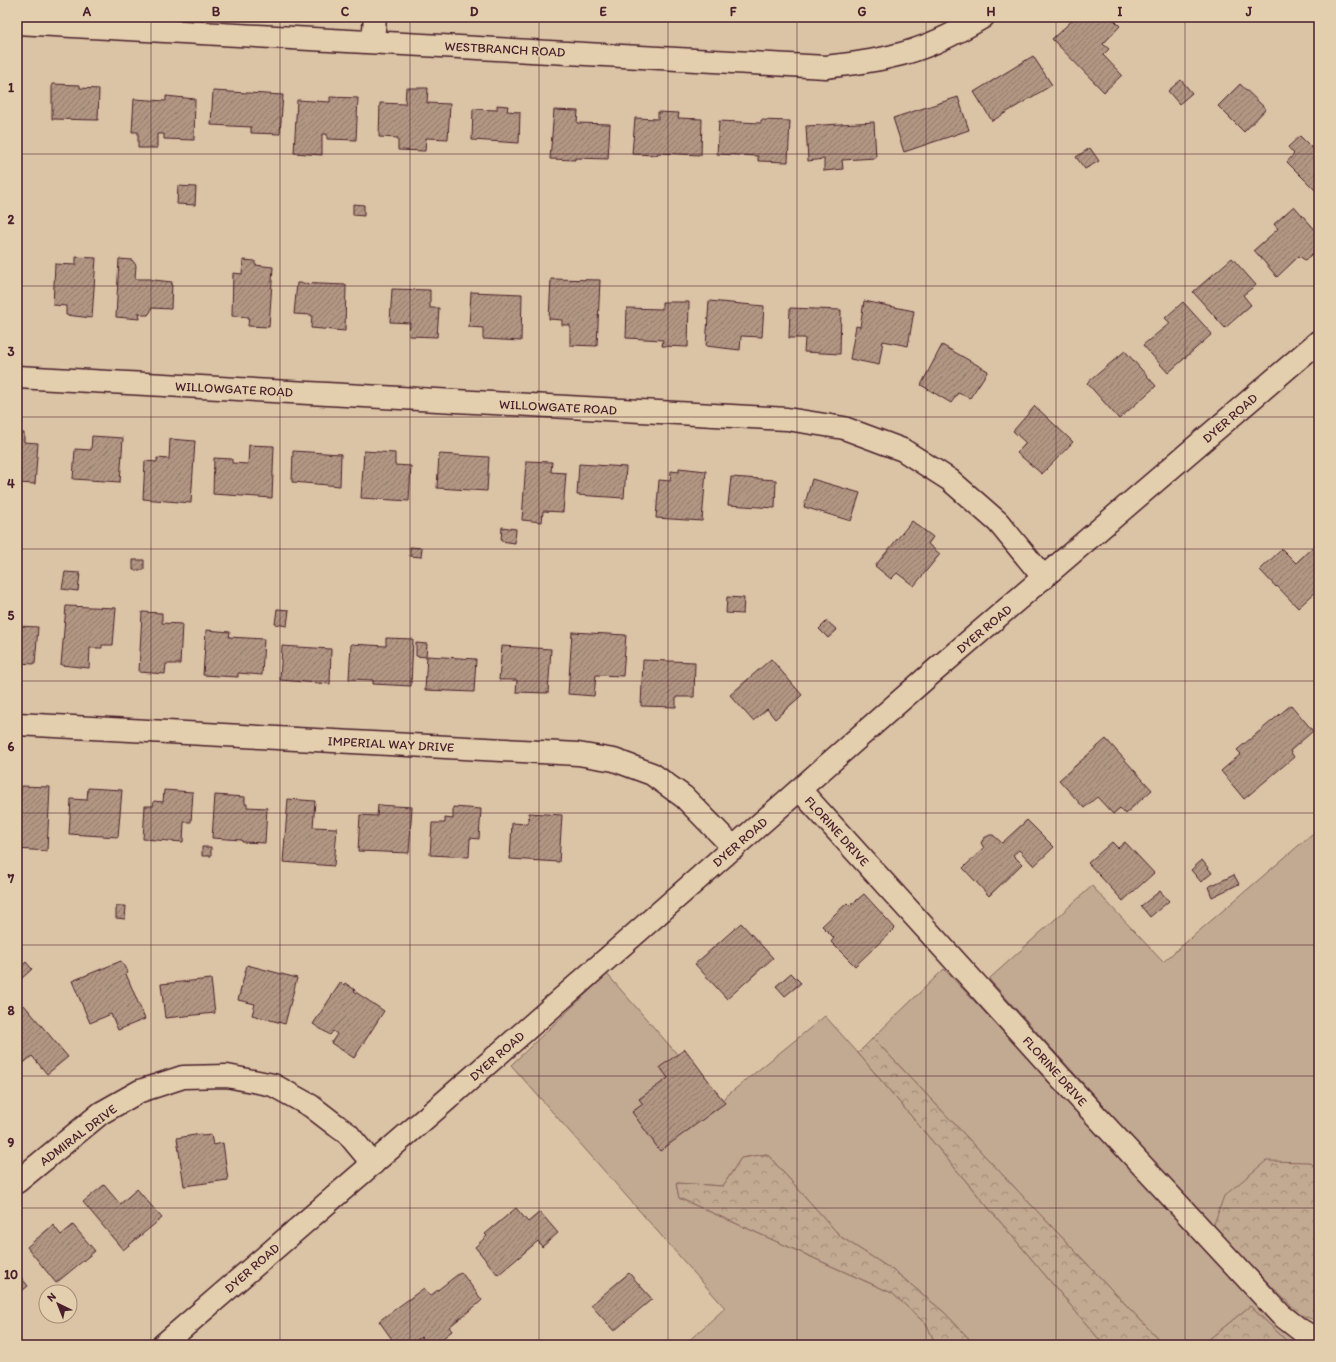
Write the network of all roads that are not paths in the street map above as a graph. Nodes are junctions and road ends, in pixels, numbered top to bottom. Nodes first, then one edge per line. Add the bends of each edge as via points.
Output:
1 (375, 17) edge
2 (983, 17) edge
3 (17, 23) edge
4 (373, 41) junction
5 (1319, 341) edge
6 (17, 377) edge
7 (1044, 578) junction
8 (17, 724) edge
9 (800, 790) junction
10 (734, 848) junction
11 (373, 1164) junction
12 (17, 1182) edge
13 (1319, 1341) edge
14 (163, 1345) edge

1 - 4 street
2 - 4 street, WESTBRANCH ROAD via 922,48 893,56 826,67
3 - 4 street, WESTBRANCH ROAD
5 - 7 street, DYER ROAD
6 - 7 street, WILLOWGATE ROAD via 787,419 844,428 903,450 950,480 998,522
7 - 9 street, DYER ROAD
8 - 10 street, IMPERIAL WAY DRIVE via 578,754 614,760 652,774 684,797
9 - 10 street, DYER ROAD
9 - 13 street, FLORINE DRIVE via 1282,1315 1298,1329
10 - 11 street, DYER ROAD
11 - 12 street, ADMIRAL DRIVE via 348,1134 311,1106 273,1085 227,1076 183,1077 140,1091 102,1113
11 - 14 street, DYER ROAD

